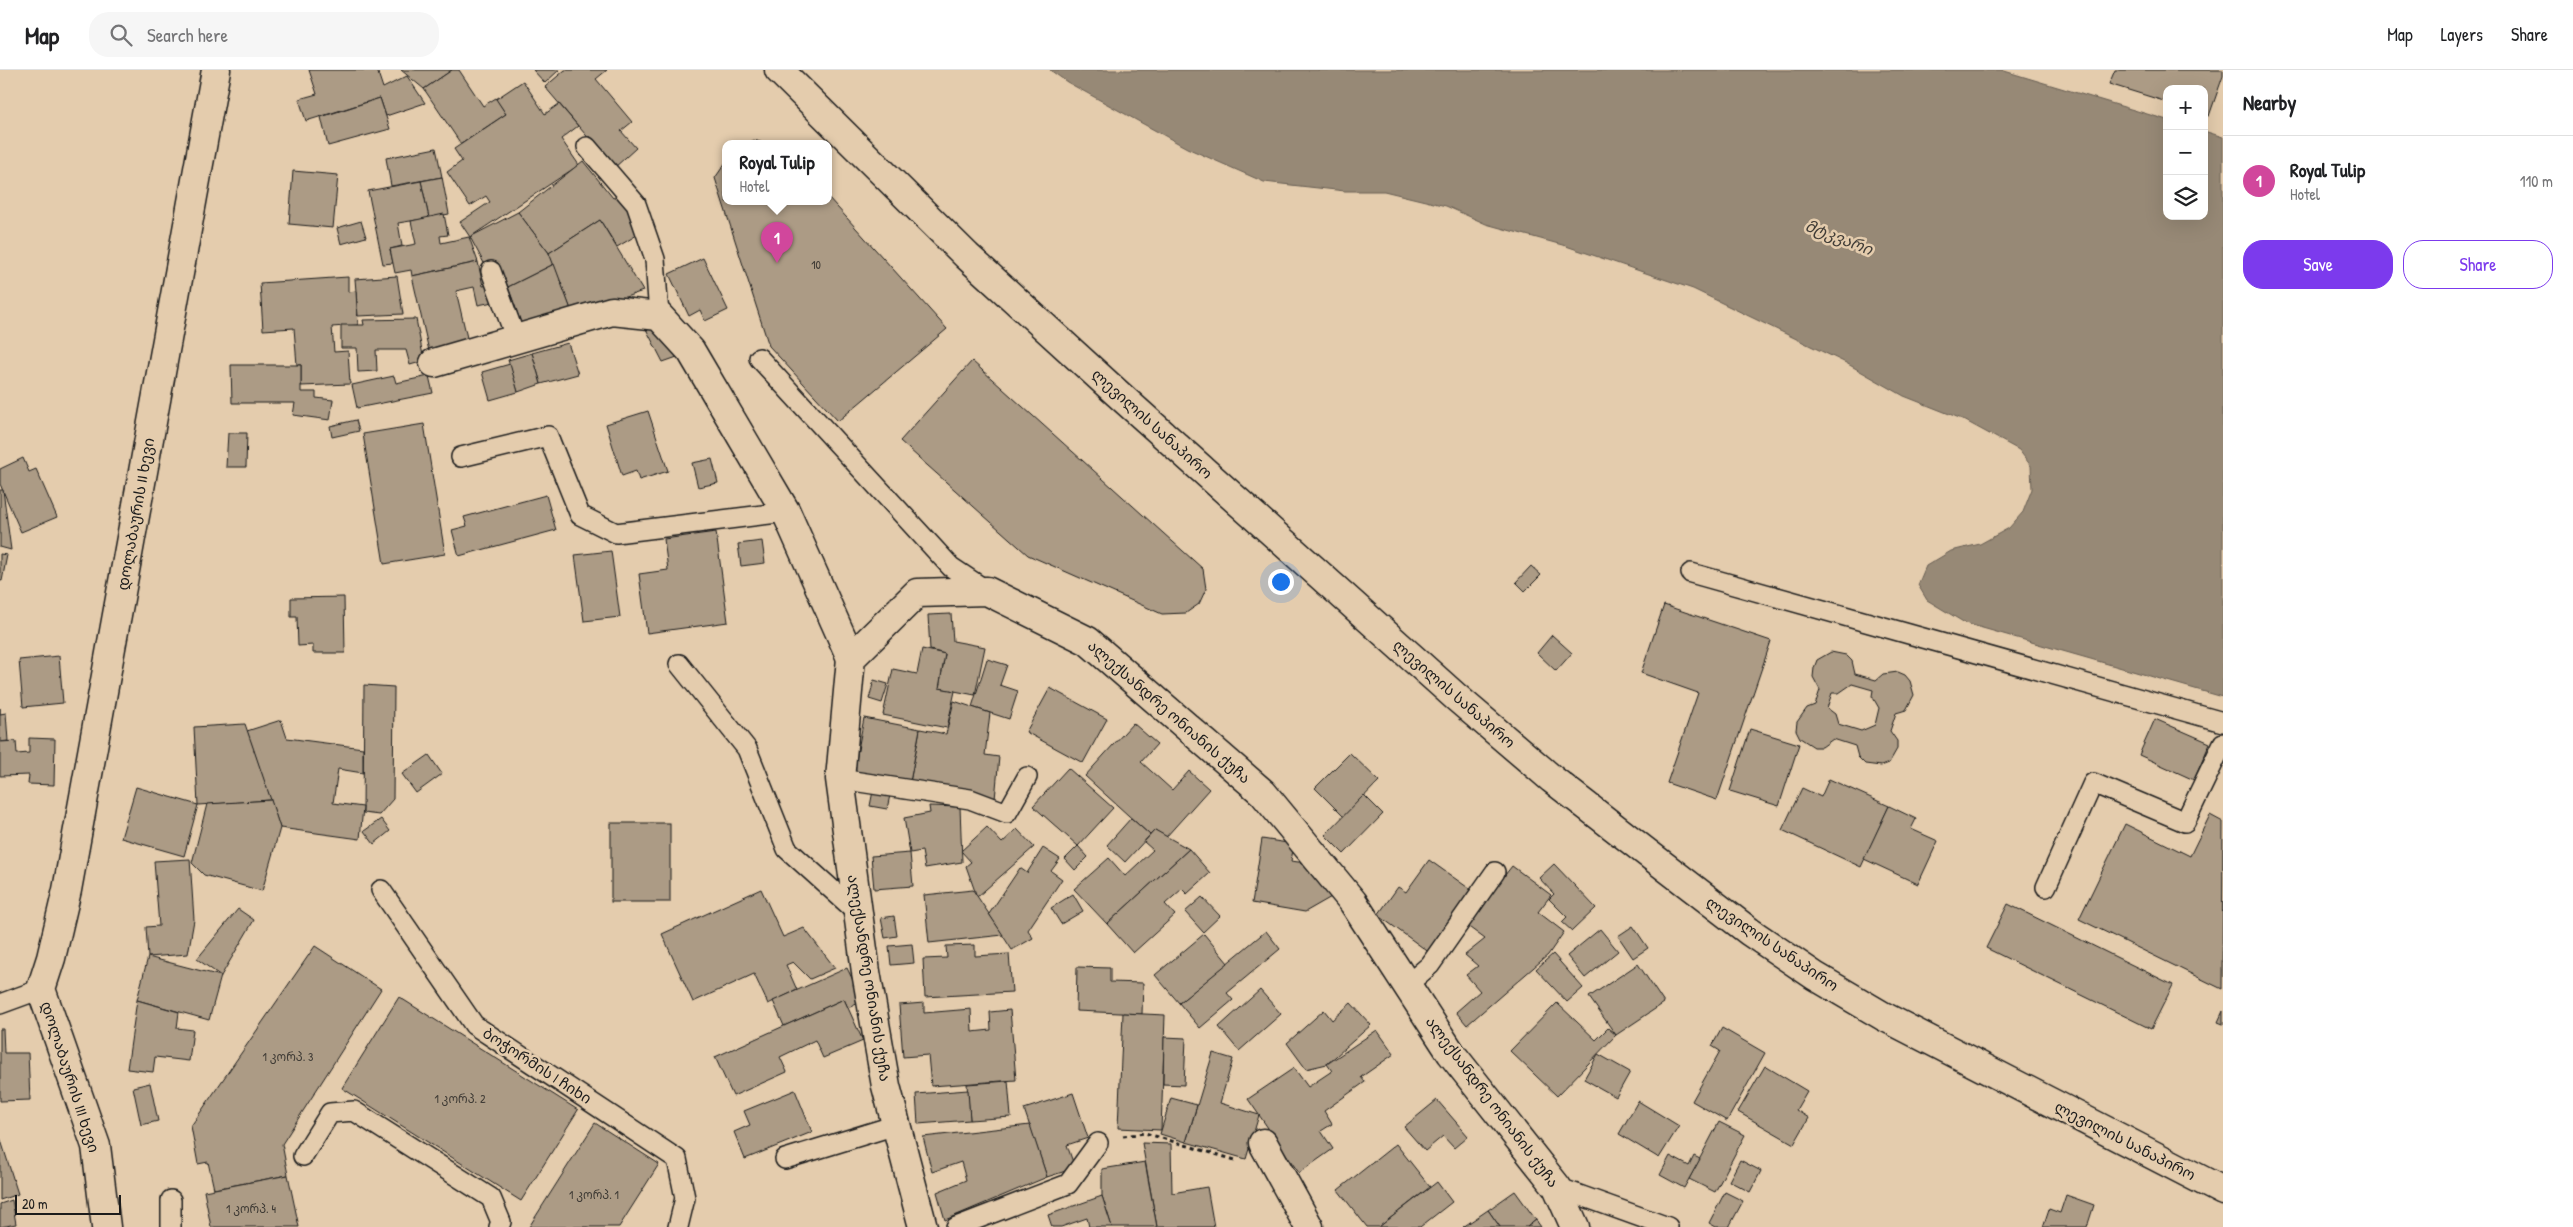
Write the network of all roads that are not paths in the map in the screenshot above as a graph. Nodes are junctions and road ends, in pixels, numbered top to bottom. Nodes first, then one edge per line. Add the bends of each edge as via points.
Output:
1 (216, 70) edge
2 (779, 70) edge
3 (587, 147) dead end
4 (491, 271) dead end
5 (659, 316) junction
6 (516, 339) junction
7 (759, 358) dead end
8 (434, 363) dead end
9 (461, 457) dead end
10 (786, 512) junction
11 (1691, 573) dead end
12 (987, 591) junction
13 (851, 658) junction
14 (679, 664) dead end
15 (2223, 722) edge
16 (2223, 743) edge
17 (1028, 777) dead end
18 (840, 779) junction
19 (1494, 872) dead end
20 (2046, 887) dead end
21 (381, 890) dead end
22 (858, 913) junction
23 (52, 958) joint
24 (1407, 985) junction
25 (41, 989) junction
26 (0, 1004) edge
27 (896, 1125) junction
28 (1098, 1143) road end
29 (1263, 1143) dead end
30 (303, 1156) dead end
31 (784, 1159) dead end
32 (1557, 1187) junction
33 (2223, 1191) edge
34 (171, 1200) dead end
35 (106, 1227) edge
36 (171, 1227) edge
37 (499, 1227) edge
38 (678, 1227) edge
39 (923, 1227) edge
40 (956, 1227) edge
41 (1308, 1227) edge
42 (1575, 1227) edge
43 (1668, 1227) edge

1 - 23 street, დოლაბაურის II ხევი
2 - 33 street, ლევილის სანაპირო via 968,256 1117,393 1552,780 1750,932 1815,976 1883,1016
3 - 5 lane via 636,204 655,259
4 - 6 lane
5 - 6 street via 612,311
5 - 10 street via 691,351
6 - 8 street
7 - 12 lane via 950,567
9 - 10 lane via 548,436 580,515 616,533
10 - 13 street
11 - 15 lane
12 - 13 street, ალექსანდრე ონიანის ქუჩა via 917,593
12 - 24 street, ალექსანდრე ონიანის ქუჩა via 1088,641 1263,793 1354,902
13 - 18 street, ალექსანდრე ონიანის ქუჩა
14 - 22 lane via 747,749 787,849
16 - 20 lane via 2185,822 2094,783
17 - 18 lane via 1007,813 970,799
18 - 22 street, ალექსანდრე ონიანის ქუჩა
19 - 24 lane via 1430,965
21 - 38 lane, ბოჭორმის I ჩიხი via 474,1025 678,1159 685,1198
22 - 27 street, ალექსანდრე ონიანის ქუჩა via 886,1086
23 - 25 street, დოლაბაურის III ხევი
24 - 32 street, ალექსანდრე ონიანის ქუჩა via 1451,1053
25 - 26 lane
25 - 35 street, დოლაბაურის III ხევი via 96,1146
27 - 31 lane
27 - 39 street, ალექსანდრე ონიანის ქუჩა
28 - 40 lane via 1068,1184
29 - 41 street
30 - 37 lane via 330,1113 354,1111 491,1198 501,1222
32 - 42 street, ალექსანდრე ონიანის ქუჩა
32 - 43 lane
34 - 36 lane

